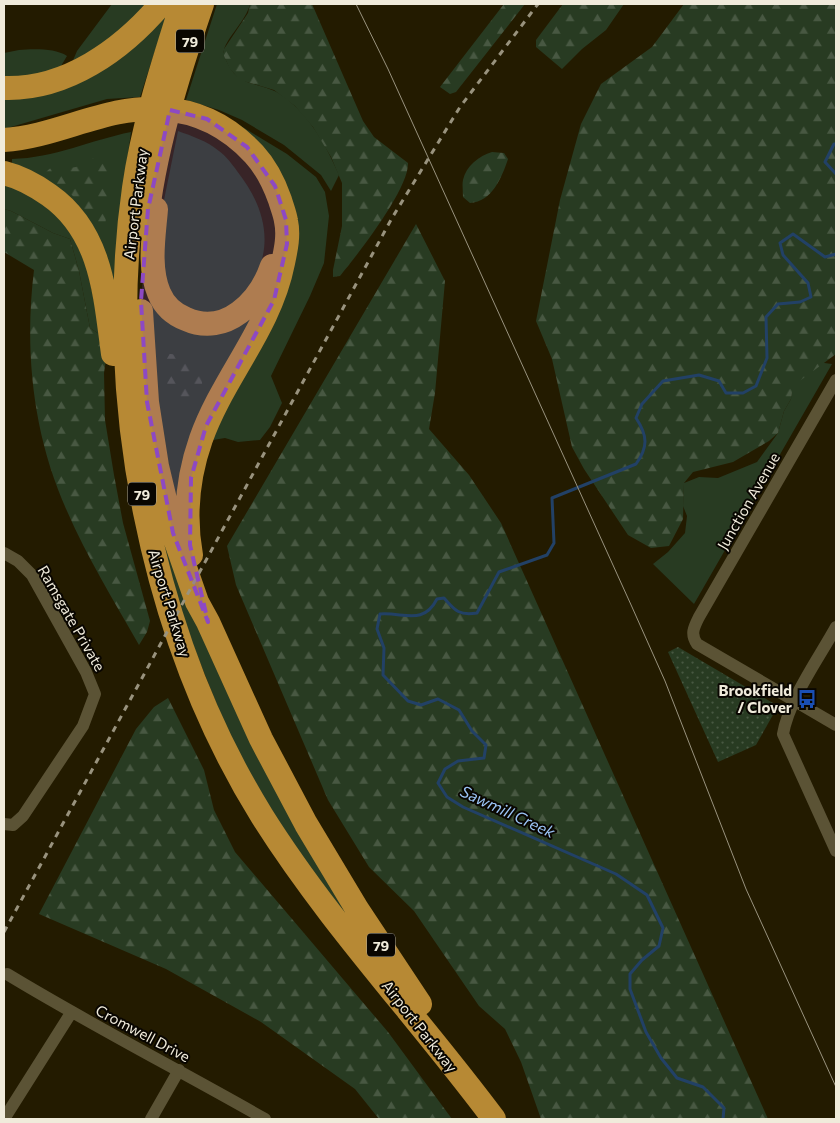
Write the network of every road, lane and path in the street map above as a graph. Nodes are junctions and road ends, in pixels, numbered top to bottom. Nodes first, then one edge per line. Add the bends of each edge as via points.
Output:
1 (161, 4) edge
2 (182, 4) edge
3 (202, 4) edge
4 (169, 77) junction
5 (4, 88) edge
6 (4, 140) edge
7 (150, 152) junction
8 (4, 154) edge
9 (4, 173) edge
10 (836, 380) edge
11 (151, 537) junction
12 (4, 553) edge
13 (208, 622) junction
14 (836, 627) edge
15 (795, 700) junction
16 (836, 725) edge
17 (4, 824) edge
18 (836, 851) edge
19 (7, 974) dead end
20 (72, 1013) junction
21 (179, 1070) junction
22 (493, 1118) edge
23 (4, 1119) edge
24 (151, 1119) edge
25 (265, 1119) edge

1 - 5 highway via 126,40 99,59 42,85
2 - 4 highway, Airport Parkway / 79
3 - 4 highway, Airport Parkway / 79
4 - 7 highway, Airport Parkway / 79
6 - 13 highway via 26,138 138,109 183,111 207,119 237,138 260,161 275,186 287,232 280,282 266,315 206,426 190,478 190,545
7 - 8 highway via 154,270 158,291 164,302 180,316 202,324 221,323 240,313 260,291 272,263 275,241 260,187 247,167 223,144 202,131 180,124 136,122 29,151
7 - 11 highway, Airport Parkway / 79 via 134,191 128,248 126,344 134,441
7 - 13 highway, Airport Parkway / 79 via 141,328 147,402 157,466 174,533 192,589
9 - 11 highway via 40,188 63,206 79,224 92,247 104,285 132,470
10 - 15 street, Junction Avenue via 694,627 697,644
11 - 22 highway, Airport Parkway / 79 via 165,593 196,683 222,742 262,815 322,901
12 - 17 street, Ramsgate Private via 32,575 95,694 83,726 23,816 13,825
13 - 22 highway, Airport Parkway / 79 via 261,739 306,824 357,909
14 - 15 street
15 - 16 street
15 - 18 street via 783,734
19 - 20 street, Cromwell Drive
20 - 21 street, Cromwell Drive
20 - 23 street
21 - 24 street
21 - 25 street, Cromwell Drive

